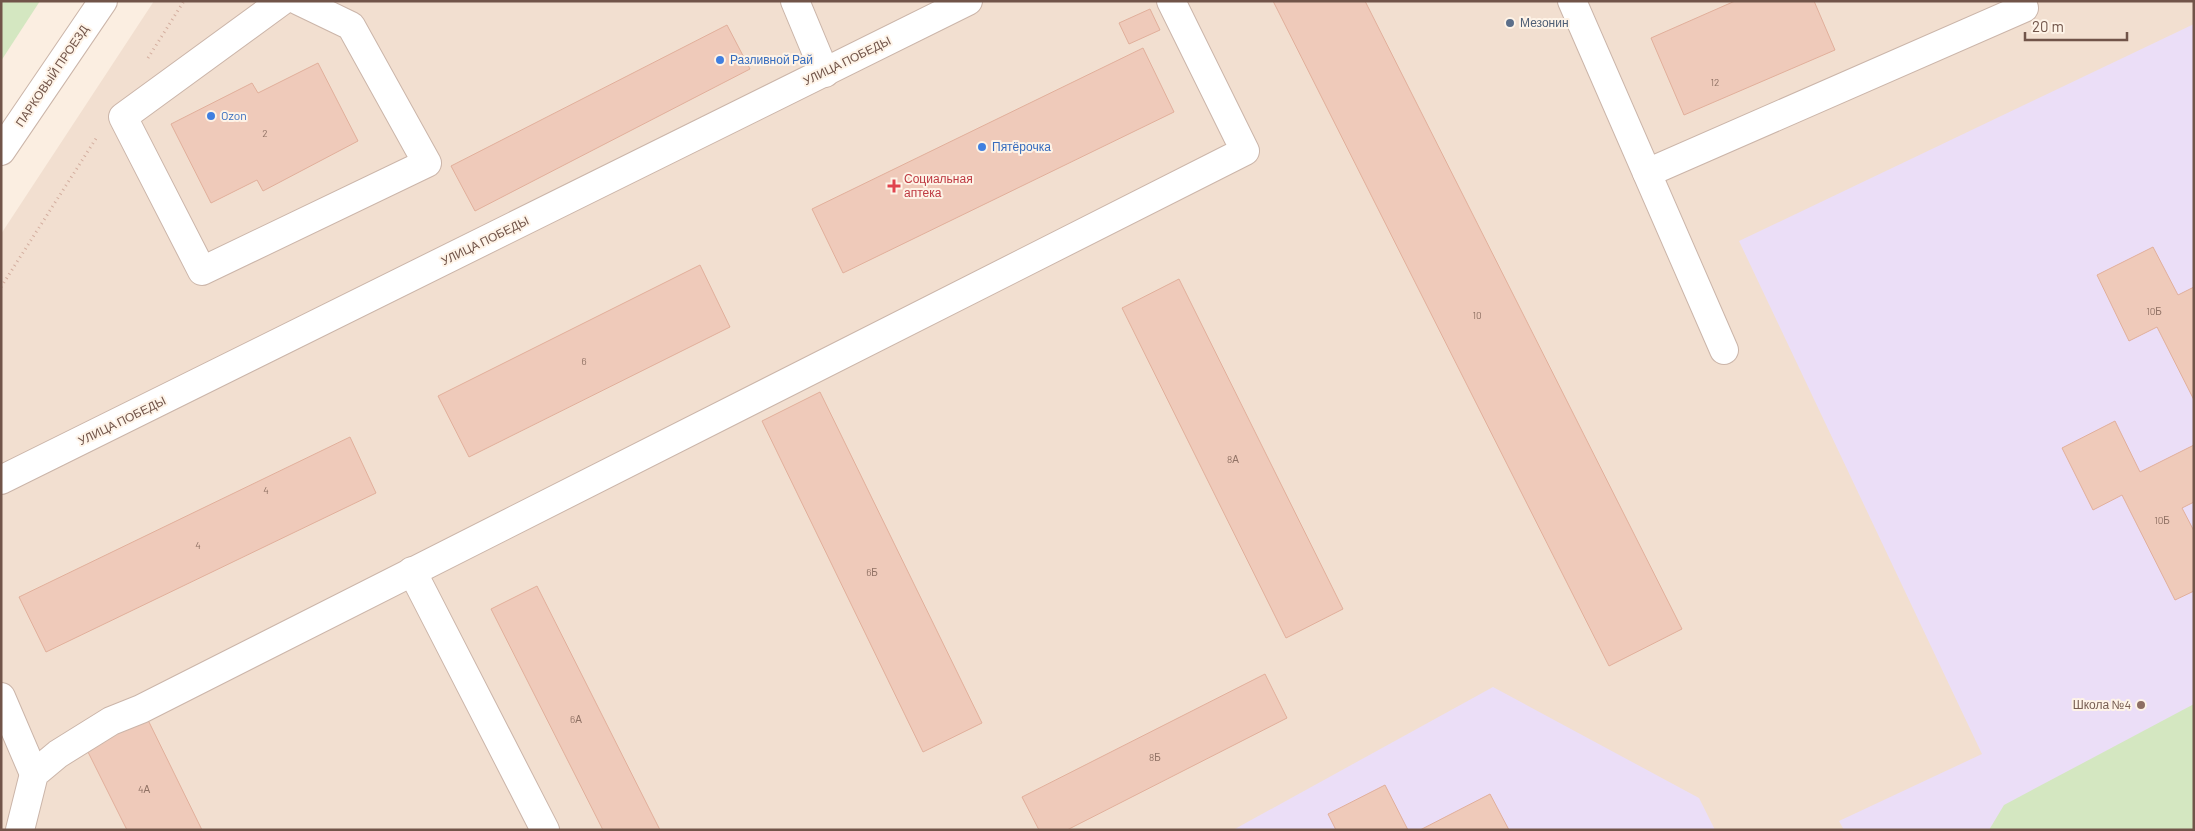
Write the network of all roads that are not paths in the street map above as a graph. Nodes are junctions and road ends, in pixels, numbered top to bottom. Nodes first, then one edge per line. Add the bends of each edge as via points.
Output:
1 (103, 1) edge
2 (282, 1) edge
3 (299, 1) edge
4 (795, 1) edge
5 (968, 1) edge
6 (1170, 1) edge
7 (1572, 1) edge
8 (2021, 1) edge
9 (825, 72) junction
10 (1, 152) edge
11 (1647, 173) junction
12 (1724, 350) dead end
13 (1, 480) edge
14 (412, 571) junction
15 (1, 697) edge
16 (34, 774) junction
17 (20, 830) edge
18 (544, 830) edge

1 - 10 street, ПАРКОВЫЙ ПРОЕЗД
2 - 3 street via 123,117 202,271 427,163 351,26
4 - 9 street
5 - 9 street, УЛИЦА ПОБЕДЫ
6 - 14 street via 1245,151
7 - 11 street
8 - 11 street via 2024,8
9 - 13 street, УЛИЦА ПОБЕДЫ
11 - 12 street
14 - 16 street via 141,709 111,721 58,754
14 - 18 street
15 - 16 street
16 - 17 street

